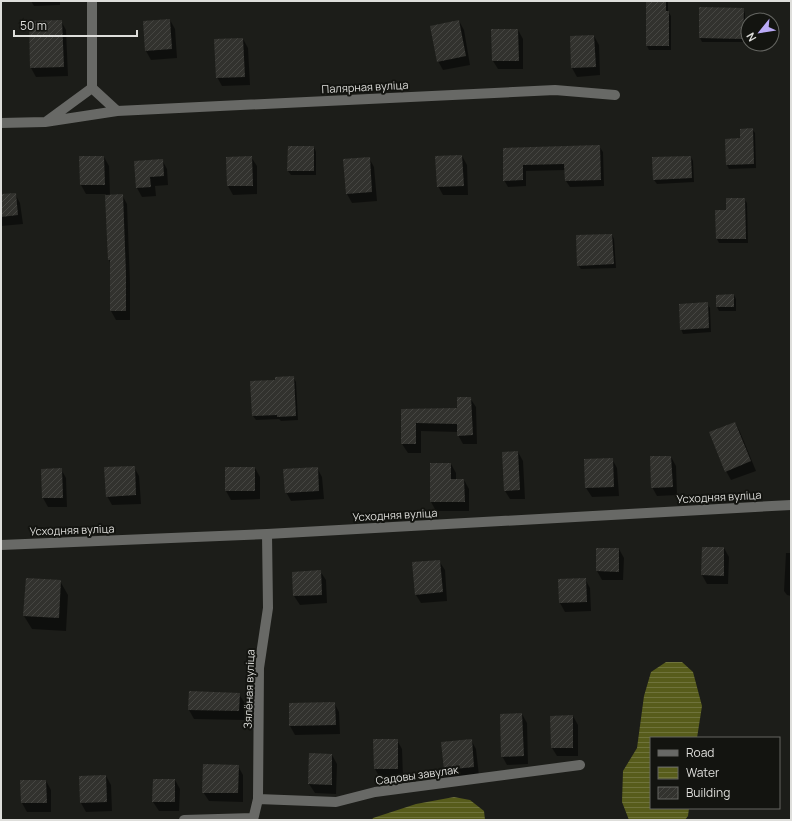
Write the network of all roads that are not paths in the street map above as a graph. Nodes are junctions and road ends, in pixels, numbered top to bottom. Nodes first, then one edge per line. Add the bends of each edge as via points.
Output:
1 (92, 1) edge
2 (92, 88) junction
3 (615, 95) dead end
4 (117, 111) junction
5 (45, 122) junction
6 (1, 123) edge
7 (791, 505) edge
8 (267, 534) junction
9 (1, 545) edge
10 (580, 765) dead end
11 (258, 799) junction
12 (253, 819) edge
13 (184, 820) edge

1 - 2 street
2 - 4 street
2 - 5 street
3 - 4 street, Палярная вуліца via 556,90
4 - 5 street, Палярная вуліца
5 - 6 street, Палярная вуліца
7 - 8 street, Усходняя вуліца
8 - 9 street, Усходняя вуліца
8 - 11 street, Зялёная вуліца via 268,608 259,668
10 - 11 street, Садовы завулак via 376,792 336,802
11 - 12 street, Зялёная вуліца
12 - 13 street

